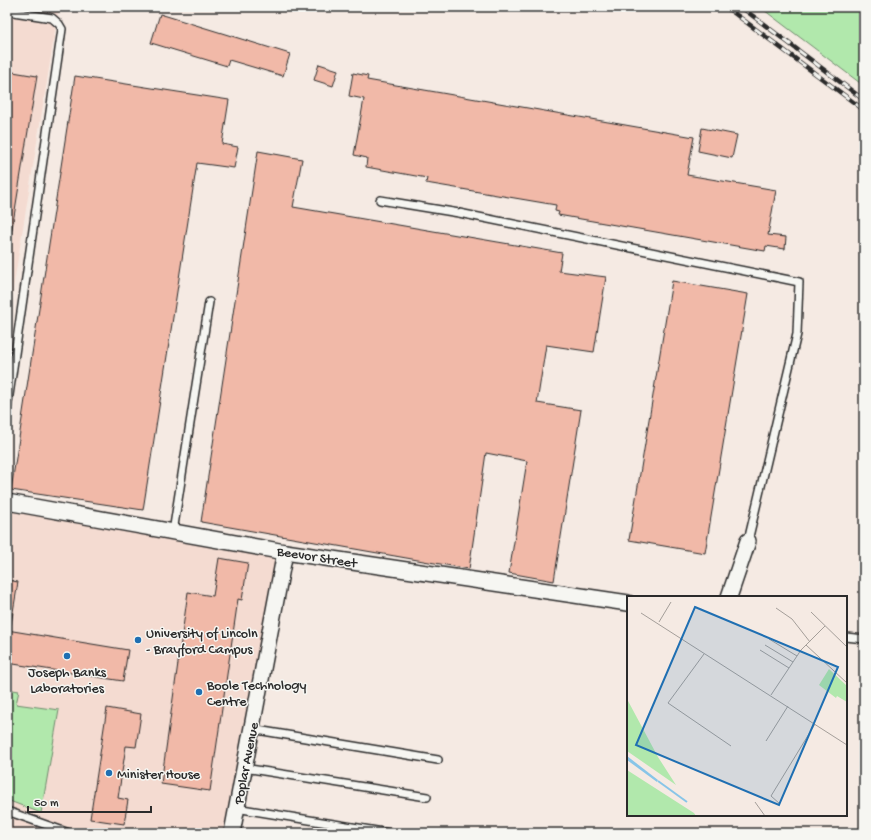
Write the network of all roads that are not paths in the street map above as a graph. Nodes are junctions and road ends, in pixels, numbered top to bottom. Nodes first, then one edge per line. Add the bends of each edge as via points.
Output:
1 (7, 11) edge
2 (380, 200) dead end
3 (210, 302) dead end
4 (7, 409) edge
5 (7, 502) edge
6 (173, 532) junction
7 (748, 541) joint
8 (285, 552) junction
9 (729, 596) edge
10 (627, 603) edge
11 (847, 637) edge
12 (864, 639) edge
13 (251, 729) junction
14 (438, 760) dead end
15 (244, 768) junction
16 (427, 797) dead end
17 (236, 808) junction
18 (7, 811) edge
19 (70, 833) edge
20 (232, 833) edge
21 (389, 833) edge

1 - 4 lane via 52,18 62,29
2 - 7 lane via 459,213 799,282 797,334
3 - 6 lane
5 - 6 street, Beevor Street
6 - 8 street, Beevor Street
7 - 9 street
8 - 10 street, Beevor Street
8 - 13 street, Poplar Avenue
11 - 12 lane
13 - 14 lane
13 - 15 street, Poplar Avenue
15 - 16 lane
15 - 17 street, Poplar Avenue
17 - 20 street, Poplar Avenue
17 - 21 lane
18 - 19 lane

